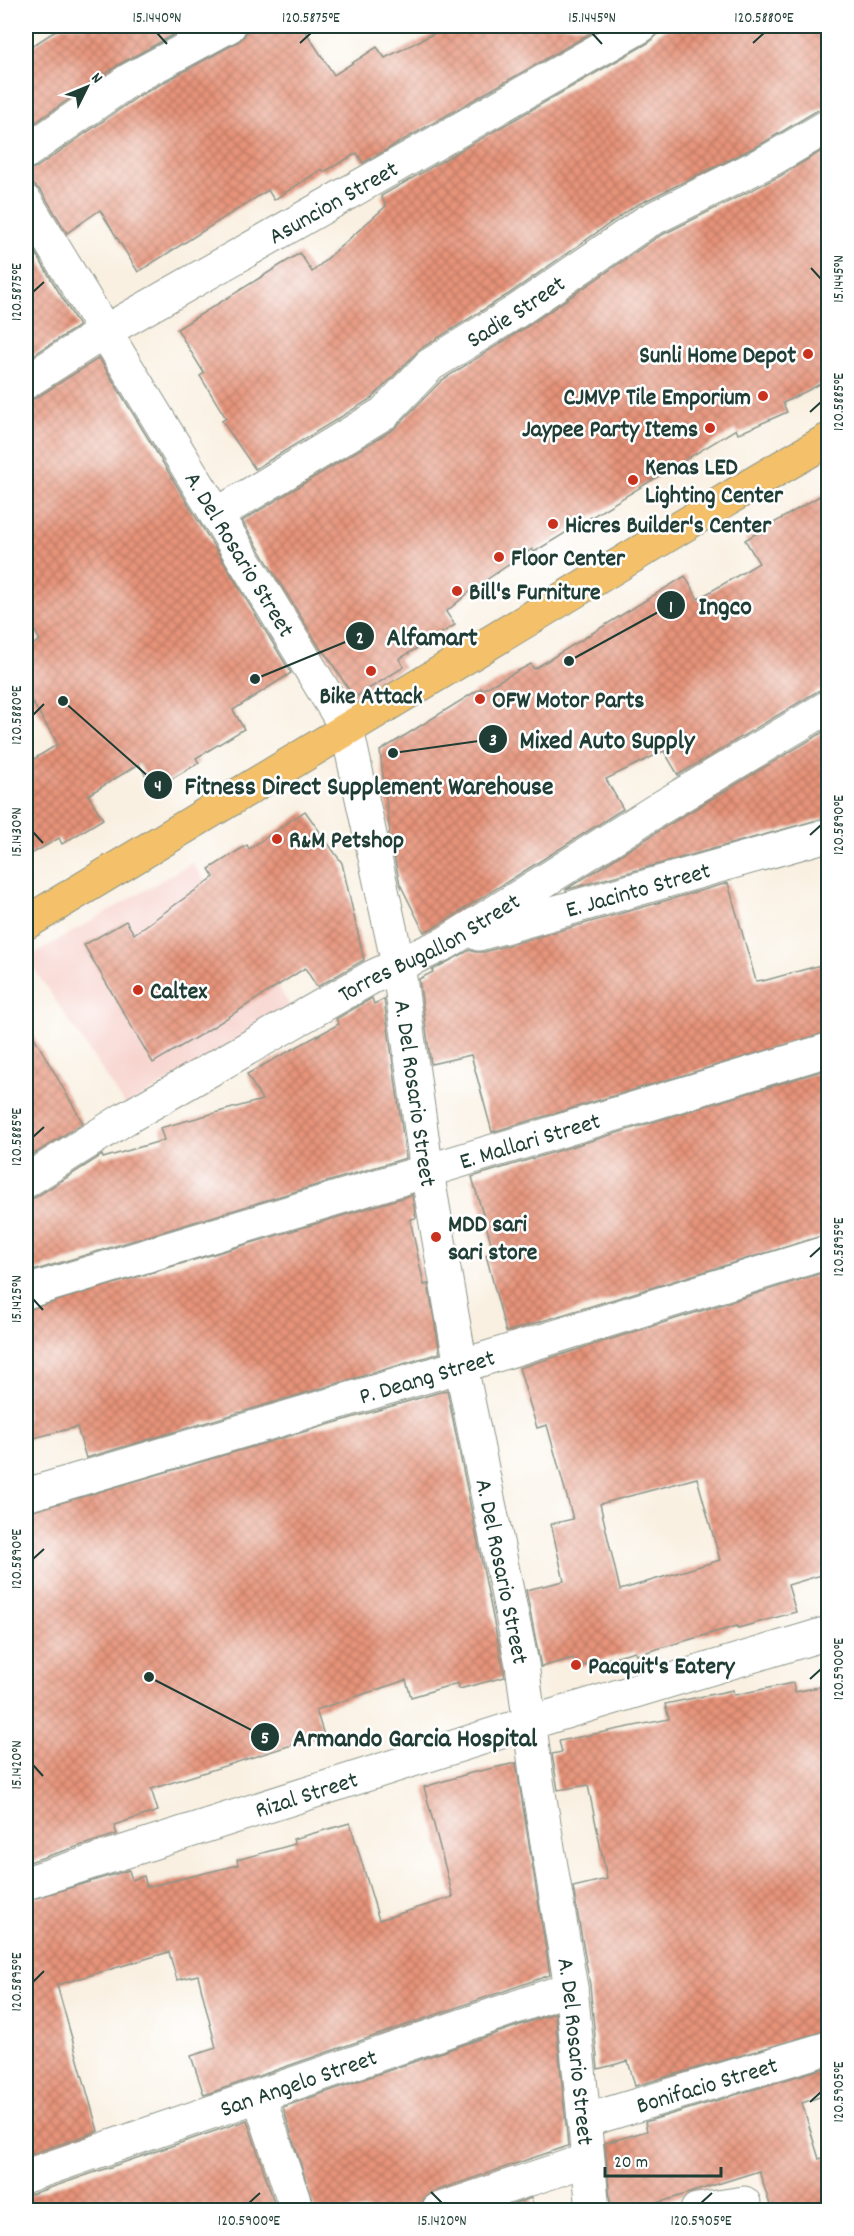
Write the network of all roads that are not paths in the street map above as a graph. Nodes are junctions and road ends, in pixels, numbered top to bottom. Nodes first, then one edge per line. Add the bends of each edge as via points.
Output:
1 (229, 26) edge
2 (641, 26) edge
3 (828, 126) edge
4 (26, 152) edge
5 (26, 202) edge
6 (104, 332) junction
7 (26, 382) edge
8 (828, 440) edge
9 (216, 515) junction
10 (828, 707) edge
11 (347, 729) junction
12 (828, 836) edge
13 (26, 923) edge
14 (446, 943) junction
15 (398, 964) junction
16 (828, 1050) edge
17 (427, 1172) junction
18 (26, 1181) edge
19 (828, 1252) edge
20 (26, 1292) edge
21 (461, 1366) junction
22 (26, 1495) edge
23 (828, 1633) edge
24 (529, 1723) junction
25 (26, 1883) edge
26 (571, 1988) junction
27 (828, 2048) edge
28 (259, 2096) junction
29 (584, 2121) junction
30 (587, 2160) junction
31 (26, 2176) edge
32 (744, 2203) dead end
33 (297, 2211) edge
34 (438, 2211) edge
35 (593, 2211) edge
36 (698, 2211) edge

1 - 4 street via 129,80
2 - 6 street, Asuncion Street
3 - 9 street, Sadie Street via 772,159 646,222 430,365 384,413
5 - 6 street, A. Del Rosario Street
6 - 7 street, Asuncion Street
6 - 9 street, A. Del Rosario Street
8 - 11 main road
9 - 11 street, A. Del Rosario Street
10 - 14 street, Torres Bugallon Street
11 - 13 main road
11 - 15 street, A. Del Rosario Street
12 - 14 street, E. Jacinto Street
14 - 15 street, Torres Bugallon Street
15 - 17 street, A. Del Rosario Street
15 - 18 street, Torres Bugallon Street via 126,1118
16 - 17 street, E. Mallari Street
17 - 20 street, E. Mallari Street
17 - 21 street, A. Del Rosario Street
19 - 21 street, P. Deang Street
21 - 22 street, P. Deang Street
21 - 24 street, A. Del Rosario Street via 522,1664
23 - 24 street, Rizal Street
24 - 25 street, Rizal Street
24 - 26 street, A. Del Rosario Street
26 - 28 street, San Angelo Street
26 - 29 street, A. Del Rosario Street
27 - 29 street, Bonifacio Street
28 - 31 street, San Angelo Street
28 - 33 street
29 - 30 street, A. Del Rosario Street
30 - 34 street
30 - 35 street, A. Del Rosario Street
32 - 36 street

